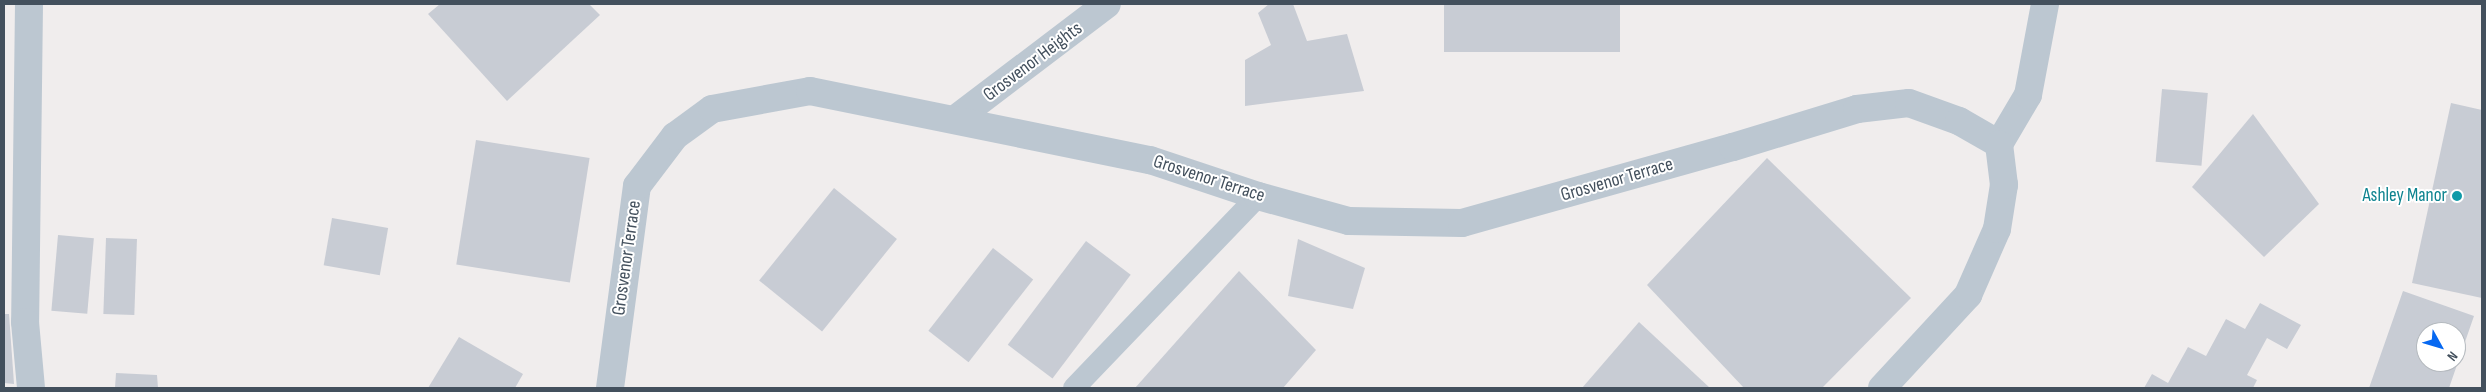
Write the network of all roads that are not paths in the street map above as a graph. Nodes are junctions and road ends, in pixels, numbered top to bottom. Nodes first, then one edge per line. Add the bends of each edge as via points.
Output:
1 (29, 4) edge
2 (1107, 4) edge
3 (2045, 4) edge
4 (957, 118) junction
5 (1999, 144) junction
6 (1258, 196) junction
7 (31, 388) edge
8 (610, 388) edge
9 (1074, 388) edge
10 (1882, 388) edge

1 - 7 street via 25,322
2 - 4 street, Grosvenor Heights
3 - 5 street via 2028,95
4 - 6 street, Grosvenor Terrace via 1150,160
4 - 8 street, Grosvenor Terrace via 810,91 712,109 675,136 637,186
5 - 6 street, Grosvenor Terrace via 1959,121 1909,103 1856,109 1462,223 1349,221
5 - 10 street via 2004,185 1997,230 1968,296
6 - 9 lane

